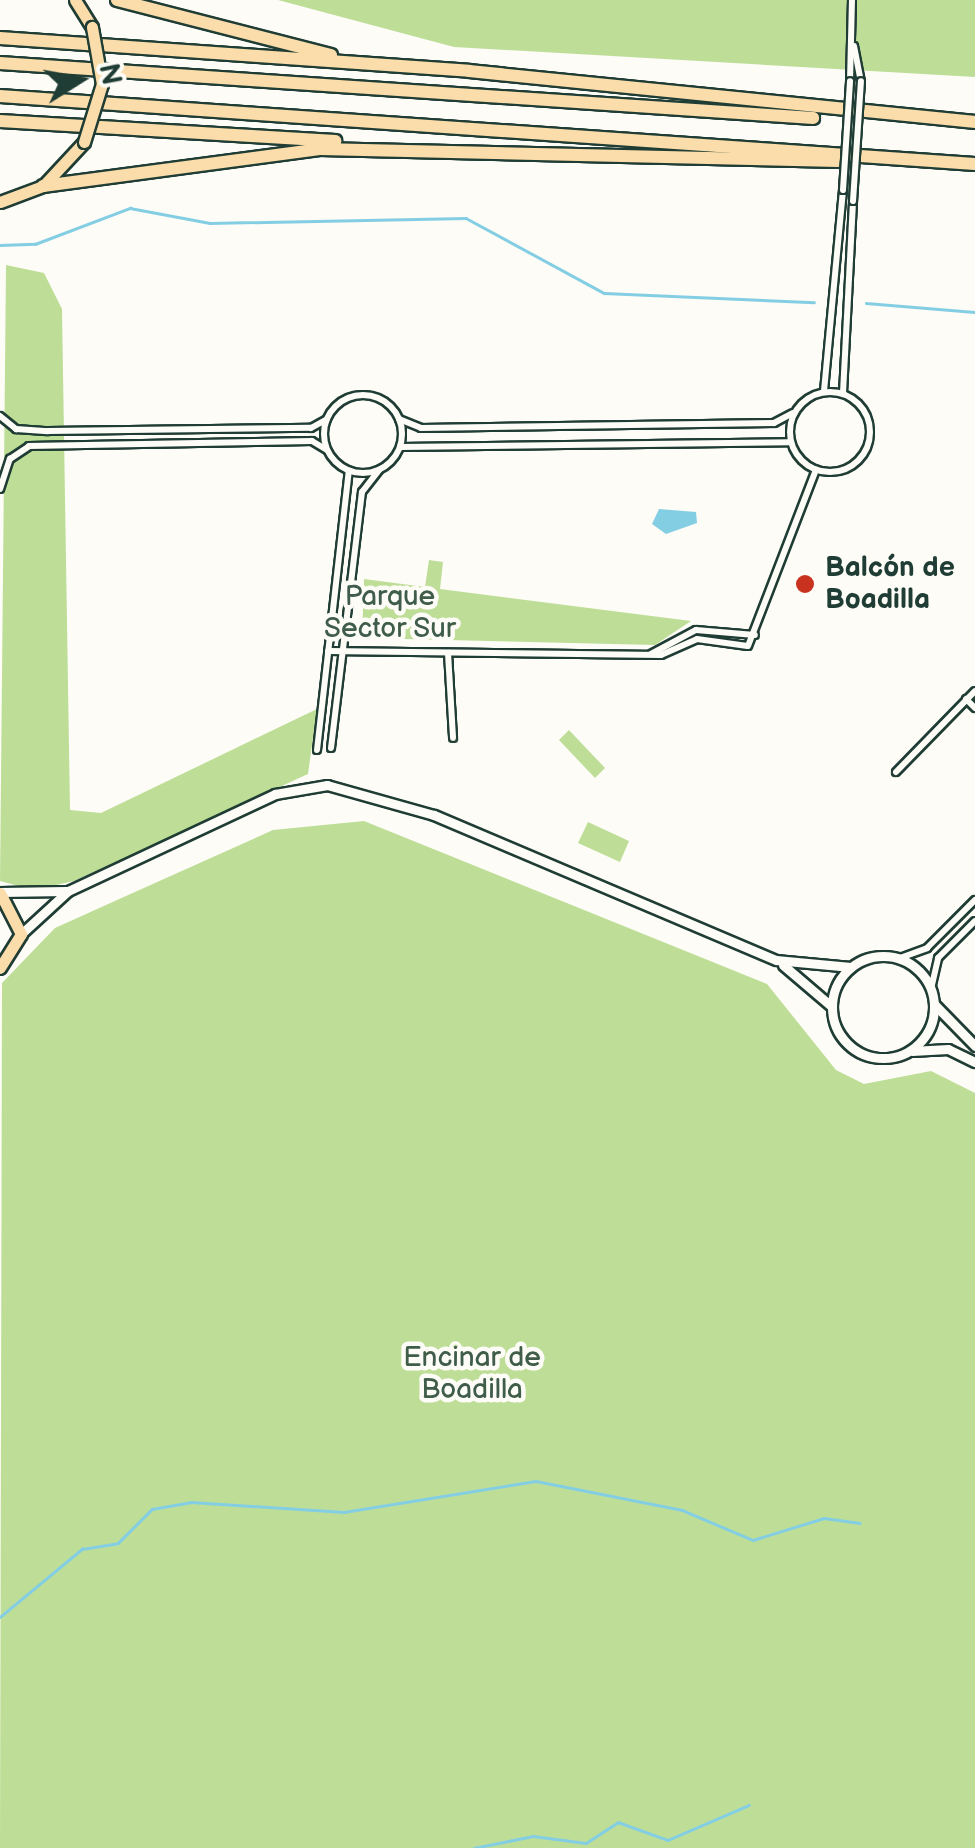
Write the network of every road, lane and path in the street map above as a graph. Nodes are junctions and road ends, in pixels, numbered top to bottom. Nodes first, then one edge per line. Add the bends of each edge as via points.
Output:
1 (75, 0) edge
2 (117, 0) edge
3 (852, 0) edge
4 (0, 38) edge
5 (853, 44) junction
6 (0, 63) edge
7 (427, 68) junction
8 (0, 96) edge
9 (0, 121) edge
10 (975, 125) edge
11 (432, 151) junction
12 (932, 162) junction
13 (975, 164) edge
14 (43, 186) junction
15 (0, 202) edge
16 (824, 391) junction
17 (843, 393) junction
18 (793, 413) junction
19 (0, 416) edge
20 (327, 419) junction
21 (399, 419) junction
22 (790, 442) junction
23 (400, 447) junction
24 (327, 450) junction
25 (348, 470) junction
26 (379, 470) junction
27 (816, 470) junction
28 (0, 490) edge
29 (328, 651) junction
30 (343, 651) junction
31 (448, 653) junction
32 (975, 691) edge
33 (966, 699) junction
34 (975, 708) edge
35 (452, 738) dead end
36 (331, 748) dead end
37 (318, 750) dead end
38 (896, 772) dead end
39 (68, 891) junction
40 (0, 892) edge
41 (975, 900) edge
42 (975, 921) edge
43 (22, 934) junction
44 (900, 958) junction
45 (776, 960) junction
46 (851, 967) junction
47 (0, 968) edge
48 (931, 989) junction
49 (934, 1004) junction
50 (832, 1006) junction
51 (975, 1046) edge
52 (909, 1051) junction
53 (975, 1062) edge

1 - 14 main road, bridge via 92,27 102,84 84,142
2 - 7 highway via 295,49
3 - 5 street
4 - 7 highway
5 - 16 street, bridge
5 - 17 street, bridge via 861,81
6 - 10 highway
7 - 10 highway
8 - 12 highway
9 - 11 highway
11 - 12 highway
11 - 14 highway via 320,149
12 - 13 highway
14 - 15 main road
16 - 17 street
16 - 18 street
17 - 27 street via 863,408 868,445 852,465
18 - 21 street via 774,423 421,428
18 - 22 street
19 - 20 street via 16,429 48,431 310,428
20 - 21 street via 362,395
20 - 24 street
21 - 23 street
22 - 23 street
22 - 27 street
23 - 26 street
24 - 25 street
24 - 28 street via 312,441 29,446 10,458
25 - 26 street
25 - 29 street
26 - 30 street via 361,495
27 - 31 street via 757,634 740,648 697,640 650,654
29 - 30 street
29 - 37 street
30 - 31 street
30 - 36 street
31 - 35 street
32 - 33 street
33 - 34 street
33 - 38 street
39 - 40 street
39 - 43 street
39 - 45 street via 275,794 332,785 434,815
40 - 43 main road
41 - 44 street via 928,948
42 - 48 street via 938,958
43 - 47 main road
44 - 46 street
44 - 48 street
45 - 46 street via 820,971
45 - 50 street
46 - 50 street
48 - 49 street
49 - 51 street
49 - 52 street via 928,1031
50 - 52 street via 851,1047 880,1058
52 - 53 street via 948,1049

